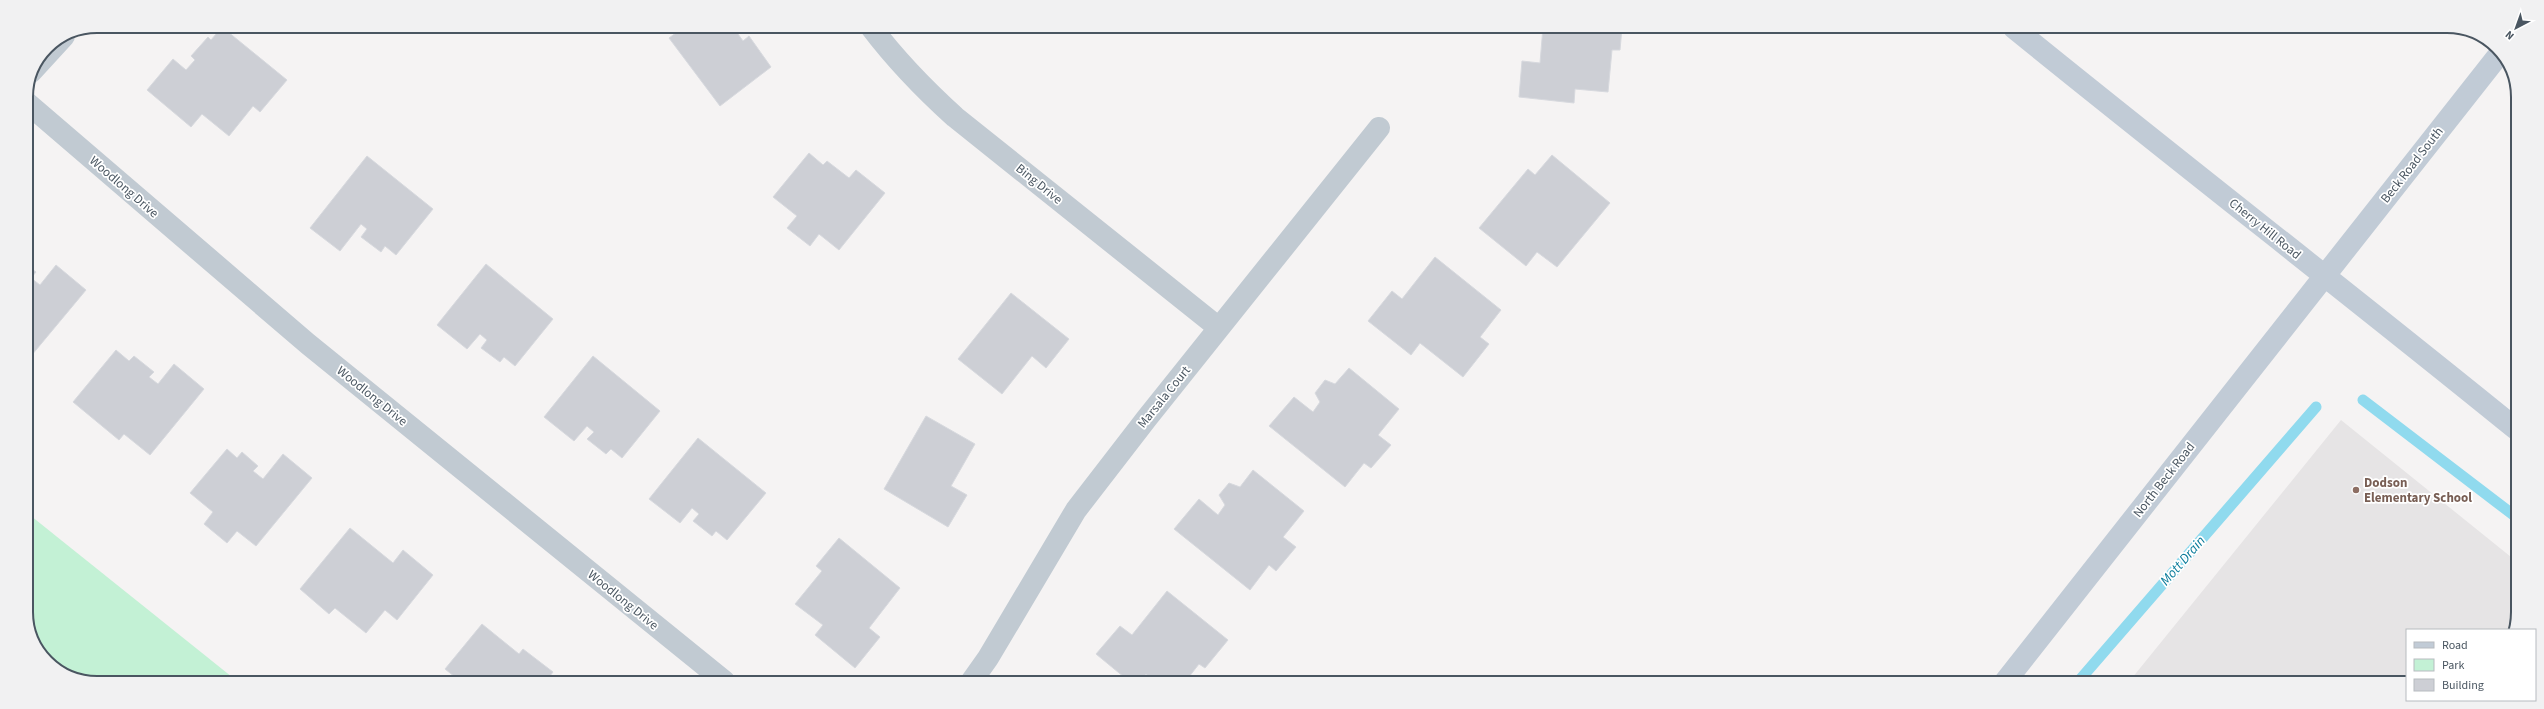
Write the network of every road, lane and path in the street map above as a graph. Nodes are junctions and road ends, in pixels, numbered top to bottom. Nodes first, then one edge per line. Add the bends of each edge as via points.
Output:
1 (876, 33) edge
2 (2020, 33) edge
3 (2497, 57) edge
4 (33, 108) edge
5 (1379, 128) dead end
6 (2324, 277) junction
7 (1219, 328) junction
8 (2511, 425) edge
9 (718, 676) edge
10 (975, 676) edge
11 (2010, 676) edge

1 - 7 street, Bing Drive via 922,87 955,117
2 - 6 main road, Cherry Hill Road
3 - 6 main road, Beck Road South
4 - 9 street, Woodlong Drive via 308,344
5 - 7 street, Marsala Court
6 - 8 main road, Cherry Hill Road
6 - 11 main road, North Beck Road
7 - 10 street, Marsala Court via 1076,510

